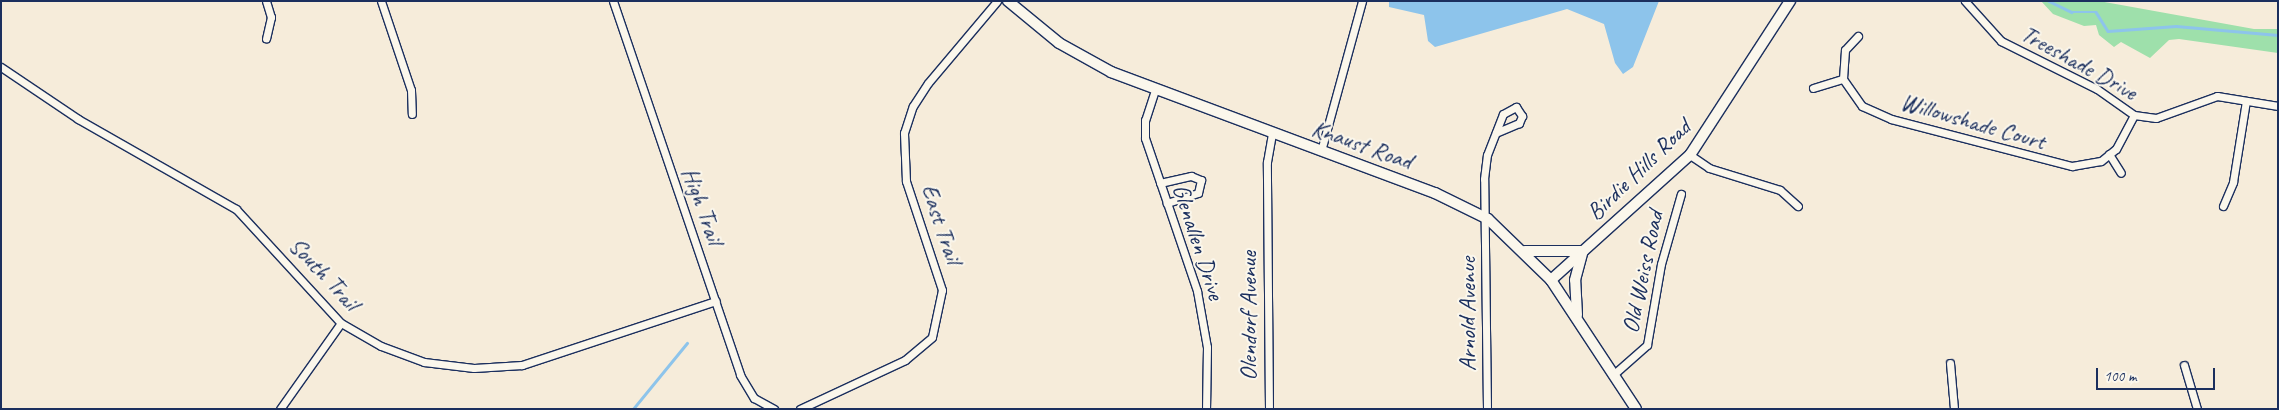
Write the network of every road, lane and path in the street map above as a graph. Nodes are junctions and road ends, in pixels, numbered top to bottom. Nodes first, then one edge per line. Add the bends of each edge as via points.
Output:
1 (266, 1) edge
2 (381, 1) edge
3 (613, 1) edge
4 (997, 1) edge
5 (1008, 1) edge
6 (1362, 1) edge
7 (1790, 1) edge
8 (1965, 1) edge
9 (1858, 36) dead end
10 (266, 38) dead end
11 (1, 67) edge
12 (1843, 79) junction
13 (1813, 88) dead end
14 (1155, 90) junction
15 (2246, 101) junction
16 (2278, 106) edge
17 (412, 114) dead end
18 (2134, 115) junction
19 (1272, 133) junction
20 (1496, 134) dead end
21 (1321, 151) junction
22 (2109, 154) junction
23 (1690, 155) junction
24 (2121, 173) dead end
25 (1160, 183) junction
26 (1681, 194) dead end
27 (1167, 202) junction
28 (1798, 206) dead end
29 (2223, 206) dead end
30 (1488, 219) junction
31 (1525, 251) junction
32 (1583, 251) junction
33 (1551, 280) junction
34 (716, 301) junction
35 (1577, 316) junction
36 (341, 323) junction
37 (1950, 363) dead end
38 (2184, 365) dead end
39 (1614, 374) junction
40 (280, 409) edge
41 (774, 409) edge
42 (800, 409) edge
43 (1206, 409) edge
44 (1269, 409) edge
45 (1487, 409) edge
46 (1636, 409) edge
47 (1954, 409) edge
48 (2197, 409) edge

1 - 10 street via 271,17
2 - 17 street via 411,90
3 - 34 street, High Trail
4 - 42 street, East Trail via 928,83 913,106 904,134 906,181 942,290 932,337 905,360
5 - 14 main road, Knaust Road via 1079,55
6 - 21 street
7 - 23 main road, Birdie Hills Road
8 - 18 street, Treeshade Drive via 2001,41 2097,89
9 - 12 street via 1845,50
11 - 36 street, South Trail via 78,119 236,209
12 - 13 street
12 - 22 street, Willowshade Court via 1862,106 1891,119 2059,166 2086,166
14 - 19 main road, Knaust Road
14 - 25 street, Glenallen Drive via 1144,133
15 - 16 street, Treeshade Drive
15 - 18 street, Treeshade Drive via 2217,96 2156,118
15 - 29 street via 2233,182
18 - 22 street, Willowshade Court via 2122,141
19 - 21 main road, Knaust Road
19 - 44 street, Olendorf Avenue via 1268,148
20 - 30 street, Arnold Avenue via 1484,179
21 - 30 main road, Knaust Road via 1448,198
22 - 24 street
23 - 28 street via 1709,168 1780,190
23 - 32 main road, Birdie Hills Road
25 - 27 street, Glenallen Drive
25 - 27 street via 1191,176 1201,180 1198,192
26 - 39 street, Old Weiss Road via 1661,264 1648,345
27 - 43 street, Glenallen Drive via 1205,327
30 - 31 main road, Knaust Road
30 - 45 street, Arnold Avenue
31 - 32 main road
31 - 33 main road, Knaust Road
32 - 33 main road, Birdie Hills Road
32 - 35 main road via 1576,280
33 - 35 main road, Knaust Road
34 - 36 street, South Trail via 542,360 500,367 424,362 381,346
34 - 41 street, High Trail via 746,387 754,398
35 - 39 main road, Knaust Road
36 - 40 street
37 - 47 street
38 - 48 street
39 - 46 main road, Knaust Road

